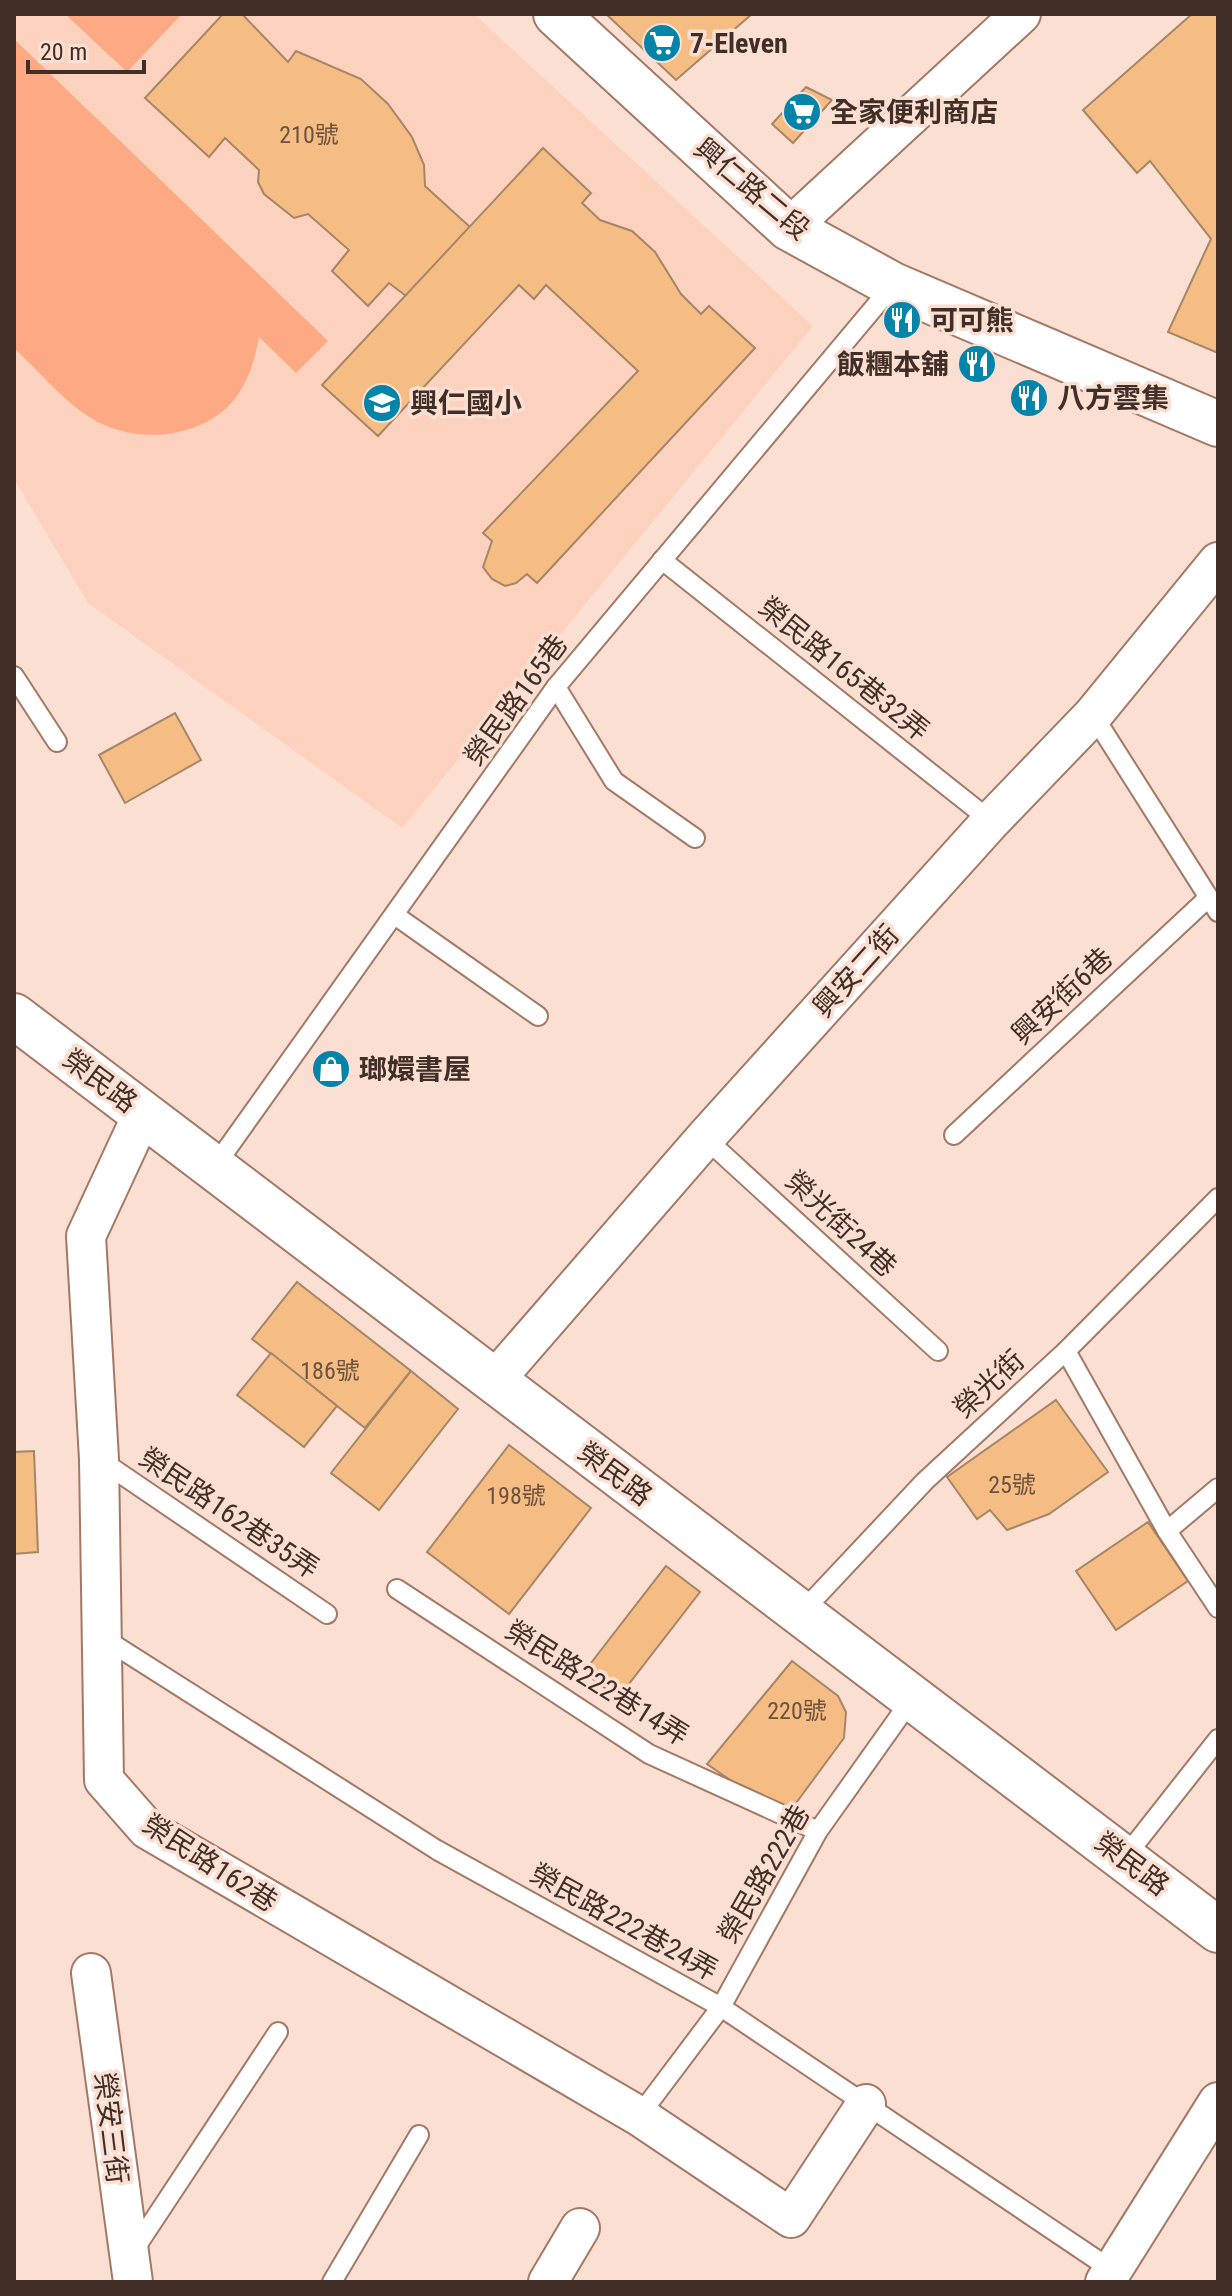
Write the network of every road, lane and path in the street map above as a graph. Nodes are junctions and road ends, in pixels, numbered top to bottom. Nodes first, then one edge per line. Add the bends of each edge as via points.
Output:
1 (1021, 14) edge
2 (568, 20) edge
3 (789, 228) junction
4 (893, 285) junction
5 (1218, 424) edge
6 (662, 560) junction
7 (1218, 562) edge
8 (14, 676) edge
9 (556, 687) junction
10 (1093, 715) junction
11 (57, 742) dead end
12 (991, 821) junction
13 (695, 838) dead end
14 (1213, 905) edge
15 (396, 916) junction
16 (14, 1016) edge
17 (538, 1016) dead end
18 (143, 1113) junction
19 (954, 1135) dead end
20 (705, 1138) junction
21 (212, 1170) junction
22 (1218, 1198) edge
23 (938, 1351) dead end
24 (1066, 1351) junction
25 (494, 1381) junction
26 (99, 1459) junction
27 (1218, 1488) edge
28 (1167, 1531) junction
29 (397, 1589) dead end
30 (1218, 1608) edge
31 (327, 1614) dead end
32 (800, 1614) junction
33 (100, 1636) junction
34 (911, 1700) junction
35 (1218, 1739) edge
36 (818, 1831) junction
37 (1125, 1857) junction
38 (1218, 1930) edge
39 (91, 1973) dead end
40 (721, 2007) junction
41 (278, 2032) dead end
42 (1218, 2102) edge
43 (866, 2104) junction
44 (639, 2116) junction
45 (419, 2135) dead end
46 (580, 2228) dead end
47 (131, 2271) edge
48 (1108, 2276) edge
49 (332, 2282) edge
50 (548, 2282) edge

1 - 3 street
2 - 3 street, 興仁路二段
3 - 4 street, 興仁路二段
4 - 5 street, 興仁路二段
4 - 6 lane, 榮民路165巷
6 - 9 lane, 榮民路165巷
6 - 12 lane, 榮民路165巷32弄
7 - 10 street, 興安二街
8 - 11 lane
9 - 13 lane via 614,781
9 - 15 lane, 榮民路165巷
10 - 12 street, 興安二街
10 - 14 lane
12 - 20 street, 興安二街
14 - 19 lane, 興安街6巷
15 - 17 lane
15 - 21 lane, 榮民路165巷
16 - 18 street, 榮民路
18 - 21 street, 榮民路
18 - 26 street, 榮民路162巷 via 86,1236
20 - 23 lane, 榮光街24巷
20 - 25 street, 興安二街
21 - 25 street, 榮民路
22 - 24 lane, 榮光街
24 - 28 lane
24 - 32 lane, 榮光街 via 925,1481
25 - 32 street, 榮民路
26 - 31 lane, 榮民路162巷35弄
26 - 33 street, 榮民路162巷
27 - 28 lane
28 - 30 lane
29 - 36 lane, 榮民路222巷14弄 via 649,1754
32 - 34 street, 榮民路
33 - 40 lane, 榮民路222巷24弄 via 437,1850
33 - 44 street, 榮民路162巷 via 104,1780 147,1829
34 - 36 lane, 榮民路222巷
34 - 37 street, 榮民路
35 - 37 lane
36 - 40 lane, 榮民路222巷
37 - 38 street, 榮民路
39 - 47 street, 榮安三街
40 - 43 lane, 榮民路222巷24弄
40 - 44 lane, 榮民路222巷
41 - 47 lane
42 - 48 street
43 - 44 street, 榮民路162巷 via 791,2218
43 - 48 lane, 榮民路222巷24弄
45 - 49 lane
46 - 50 street

